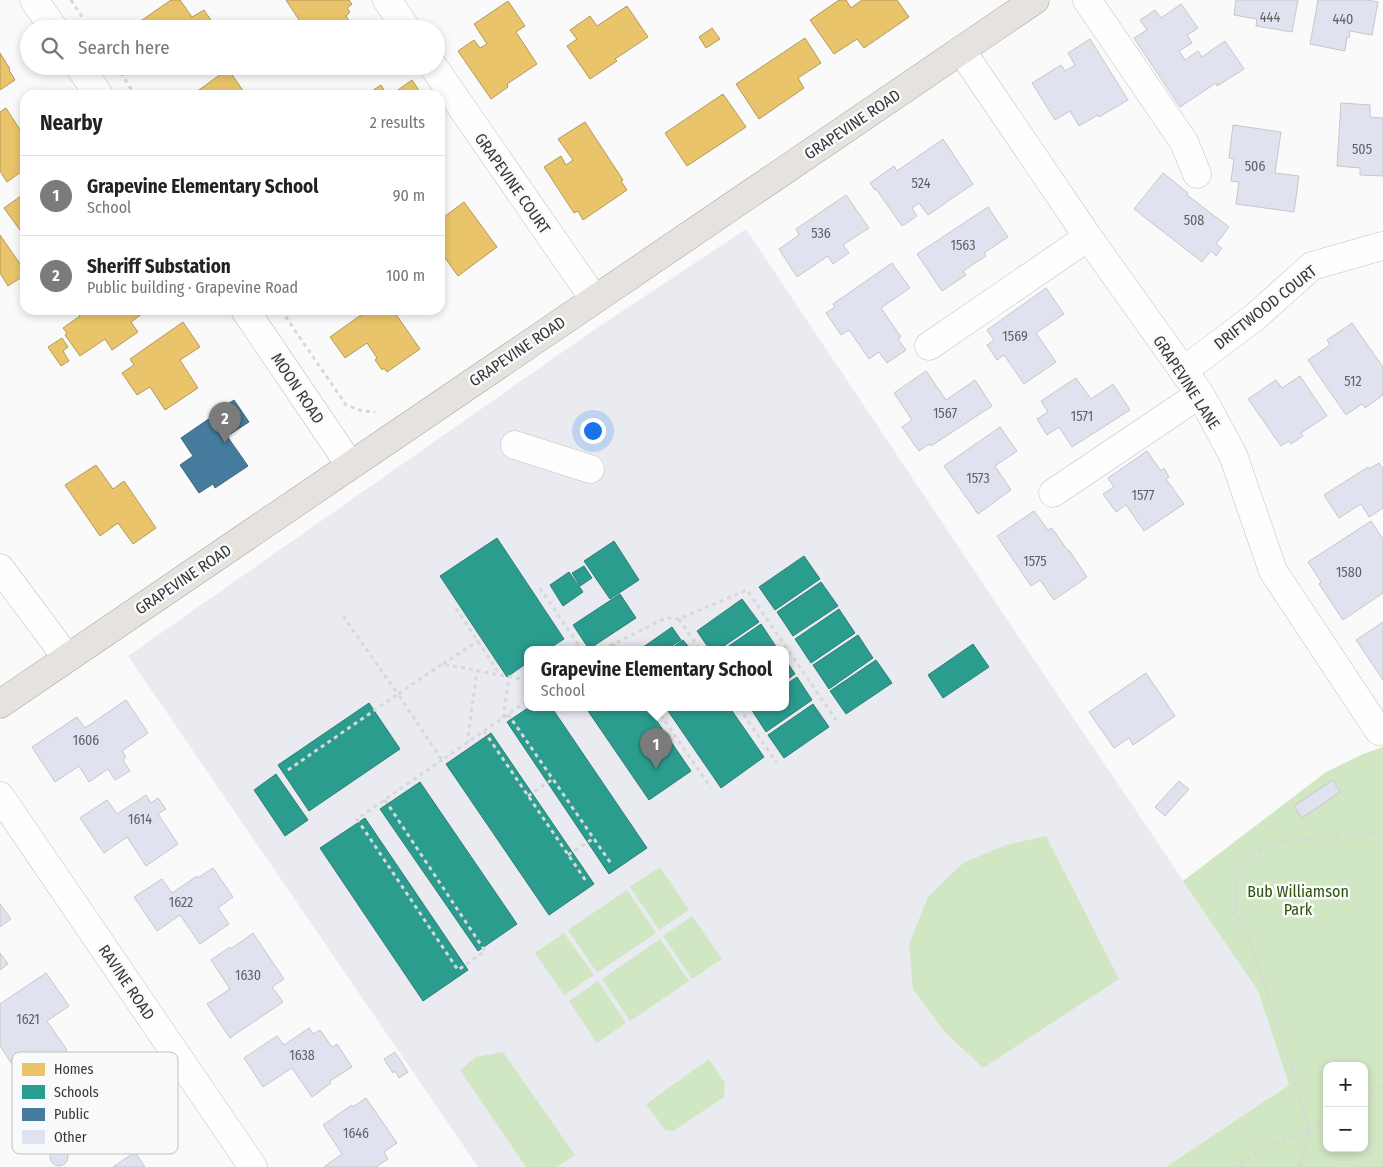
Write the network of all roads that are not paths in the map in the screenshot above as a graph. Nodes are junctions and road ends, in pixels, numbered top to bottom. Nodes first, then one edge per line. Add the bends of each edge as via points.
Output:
1 (34, 0) edge
2 (387, 0) edge
3 (1035, 0) edge
4 (1087, 0) edge
5 (48, 20) edge
6 (401, 20) edge
7 (961, 50) junction
8 (85, 75) edge
9 (439, 75) edge
10 (96, 90) edge
11 (1198, 174) dead end
12 (1088, 237) junction
13 (1382, 246) edge
14 (594, 299) junction
15 (248, 315) edge
16 (929, 346) dead end
17 (1182, 371) junction
18 (1200, 394) junction
19 (515, 445) dead end
20 (350, 465) junction
21 (590, 469) dead end
22 (1053, 493) dead end
23 (0, 568) edge
24 (67, 658) junction
25 (0, 704) edge
26 (1379, 731) dead end
27 (0, 796) edge
28 (175, 1052) edge
29 (178, 1057) edge
30 (253, 1167) edge

1 - 5 street
2 - 6 street
3 - 7 main road, GRAPEVINE ROAD
4 - 11 street via 1184,142
7 - 12 street, GRAPEVINE LANE
7 - 14 main road, GRAPEVINE ROAD
8 - 10 street
9 - 14 street, GRAPEVINE COURT
12 - 16 street
12 - 17 street, GRAPEVINE LANE
13 - 17 street, DRIFTWOOD COURT via 1312,266 1255,317
14 - 20 main road, GRAPEVINE ROAD
15 - 20 street, MOON ROAD
17 - 18 street, GRAPEVINE LANE
18 - 22 street
18 - 26 street, GRAPEVINE LANE via 1233,455 1273,571
19 - 21 street
20 - 24 main road, GRAPEVINE ROAD
23 - 24 street
24 - 25 main road, GRAPEVINE ROAD
27 - 28 street, RAVINE ROAD
29 - 30 street, RAVINE ROAD

